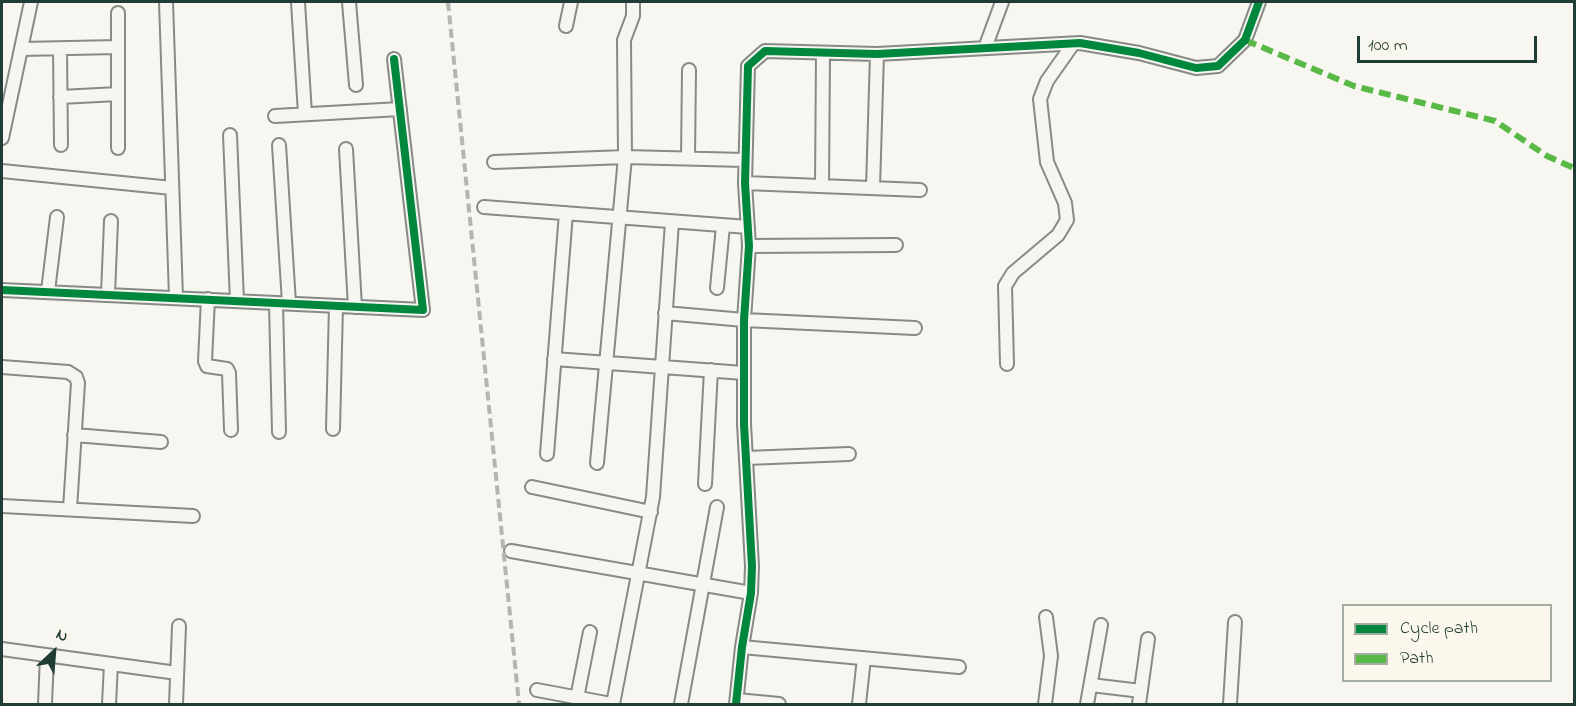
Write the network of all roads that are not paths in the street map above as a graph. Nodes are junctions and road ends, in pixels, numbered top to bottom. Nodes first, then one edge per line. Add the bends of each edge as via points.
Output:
1 (31, 2) edge
2 (166, 2) edge
3 (298, 2) edge
4 (349, 2) edge
5 (572, 2) edge
6 (633, 2) edge
7 (1002, 2) edge
8 (1259, 2) edge
9 (118, 13) dead end
10 (566, 26) dead end
11 (1073, 44) junction
12 (118, 47) junction
13 (985, 48) junction
14 (60, 49) junction
15 (21, 50) junction
16 (823, 52) junction
17 (877, 54) junction
18 (394, 59) dead end
19 (689, 70) dead end
20 (356, 85) dead end
21 (118, 94) junction
22 (60, 97) junction
23 (400, 109) junction
24 (305, 114) junction
25 (275, 116) dead end
26 (230, 135) dead end
27 (2, 138) edge
28 (61, 145) dead end
29 (279, 146) dead end
30 (118, 148) dead end
31 (346, 149) dead end
32 (625, 157) junction
33 (688, 158) junction
34 (745, 160) junction
35 (494, 162) dead end
36 (2, 171) edge
37 (745, 183) junction
38 (822, 186) junction
39 (172, 188) junction
40 (873, 188) junction
41 (920, 190) dead end
42 (484, 207) dead end
43 (566, 213) junction
44 (57, 217) dead end
45 (619, 218) junction
46 (111, 221) dead end
47 (672, 222) junction
48 (723, 226) junction
49 (748, 227) junction
50 (896, 244) dead end
51 (749, 246) junction
52 (717, 288) dead end
53 (2, 290) edge
54 (48, 291) junction
55 (108, 294) junction
56 (176, 297) junction
57 (208, 299) junction
58 (237, 301) junction
59 (276, 303) junction
60 (290, 303) junction
61 (336, 306) junction
62 (355, 307) junction
63 (665, 313) junction
64 (744, 320) junction
65 (915, 328) dead end
66 (554, 359) junction
67 (607, 362) junction
68 (1007, 364) dead end
69 (660, 366) junction
70 (2, 368) edge
71 (711, 370) junction
72 (744, 373) junction
73 (333, 429) dead end
74 (231, 430) dead end
75 (279, 432) dead end
76 (74, 435) junction
77 (161, 442) dead end
78 (547, 454) dead end
79 (849, 454) dead end
80 (746, 459) junction
81 (597, 463) dead end
82 (705, 484) dead end
83 (532, 487) dead end
84 (2, 506) edge
85 (717, 507) dead end
86 (70, 509) junction
87 (651, 512) junction
88 (193, 516) dead end
89 (511, 551) dead end
90 (637, 573) junction
91 (704, 585) junction
92 (751, 593) junction
93 (1046, 617) dead end
94 (1235, 622) dead end
95 (1101, 625) dead end
96 (179, 626) dead end
97 (590, 632) dead end
98 (1148, 639) dead end
99 (741, 647) junction
100 (2, 649) edge
101 (47, 655) junction
102 (864, 658) junction
103 (111, 664) junction
104 (959, 667) dead end
105 (177, 673) junction
106 (1091, 685) junction
107 (537, 690) dead end
108 (1141, 691) junction
109 (577, 698) junction
110 (736, 702) edge
111 (772, 704) edge
112 (45, 705) edge
113 (109, 705) edge
114 (176, 705) edge
115 (612, 705) edge
116 (681, 705) edge
117 (779, 705) edge
118 (859, 705) edge
119 (1045, 705) edge
120 (1087, 705) edge
121 (1139, 705) edge
122 (1230, 705) edge

1 - 15 street
2 - 39 street
3 - 24 street
4 - 20 street
5 - 10 street
6 - 32 street via 633,16 624,39
7 - 13 street
8 - 11 street via 1245,40 1218,66 1196,68 1138,53
9 - 12 street
11 - 13 street
11 - 68 street via 1047,81 1040,99 1047,162 1065,204 1067,220 1058,235 1013,273 1005,286
12 - 14 street
12 - 21 street
13 - 17 street
14 - 15 street
14 - 22 street
15 - 27 street
16 - 17 street
16 - 34 street via 765,51 748,66
16 - 38 street
17 - 40 street
18 - 23 street
19 - 33 street
21 - 22 street
21 - 30 street
22 - 28 street
23 - 24 street
23 - 62 street via 423,310
24 - 25 street
26 - 58 street
29 - 60 street
31 - 62 street
32 - 33 street
32 - 35 street
32 - 45 street
33 - 34 street
34 - 37 street
36 - 39 street
37 - 38 street
37 - 49 street
38 - 40 street
39 - 56 street
40 - 41 street
42 - 43 street
43 - 45 street
43 - 66 street
44 - 54 street
45 - 47 street
45 - 67 street
46 - 55 street
47 - 48 street
47 - 63 street
48 - 49 street
48 - 52 street
49 - 51 street
50 - 51 street
51 - 64 street
53 - 54 street
54 - 55 street
55 - 56 street
56 - 57 street
57 - 58 street
57 - 74 street via 206,361 207,366 227,369 229,373
58 - 59 street
59 - 60 street
59 - 75 street
60 - 61 street
61 - 62 street
61 - 73 street
63 - 64 street
63 - 69 street
64 - 65 street
64 - 72 street
66 - 67 street
66 - 78 street
67 - 69 street
67 - 81 street
69 - 71 street
69 - 87 street
70 - 76 street via 68,372 76,377
71 - 72 street
71 - 82 street
72 - 80 street
76 - 77 street
76 - 86 street
79 - 80 street
80 - 92 street
83 - 87 street
84 - 86 street
85 - 91 street
86 - 88 street
87 - 90 street
89 - 90 street
90 - 91 street
90 - 115 street
91 - 92 street
91 - 116 street
92 - 99 street
93 - 119 street via 1051,656
94 - 122 street
95 - 106 street
96 - 105 street
97 - 109 street
98 - 108 street
99 - 102 street
99 - 110 street
100 - 101 street
101 - 103 street
101 - 112 street
102 - 104 street
102 - 118 street
103 - 105 street
103 - 113 street
105 - 114 street
106 - 108 street
106 - 120 street
107 - 109 street
108 - 121 street
109 - 115 street
110 - 111 street
111 - 117 street

